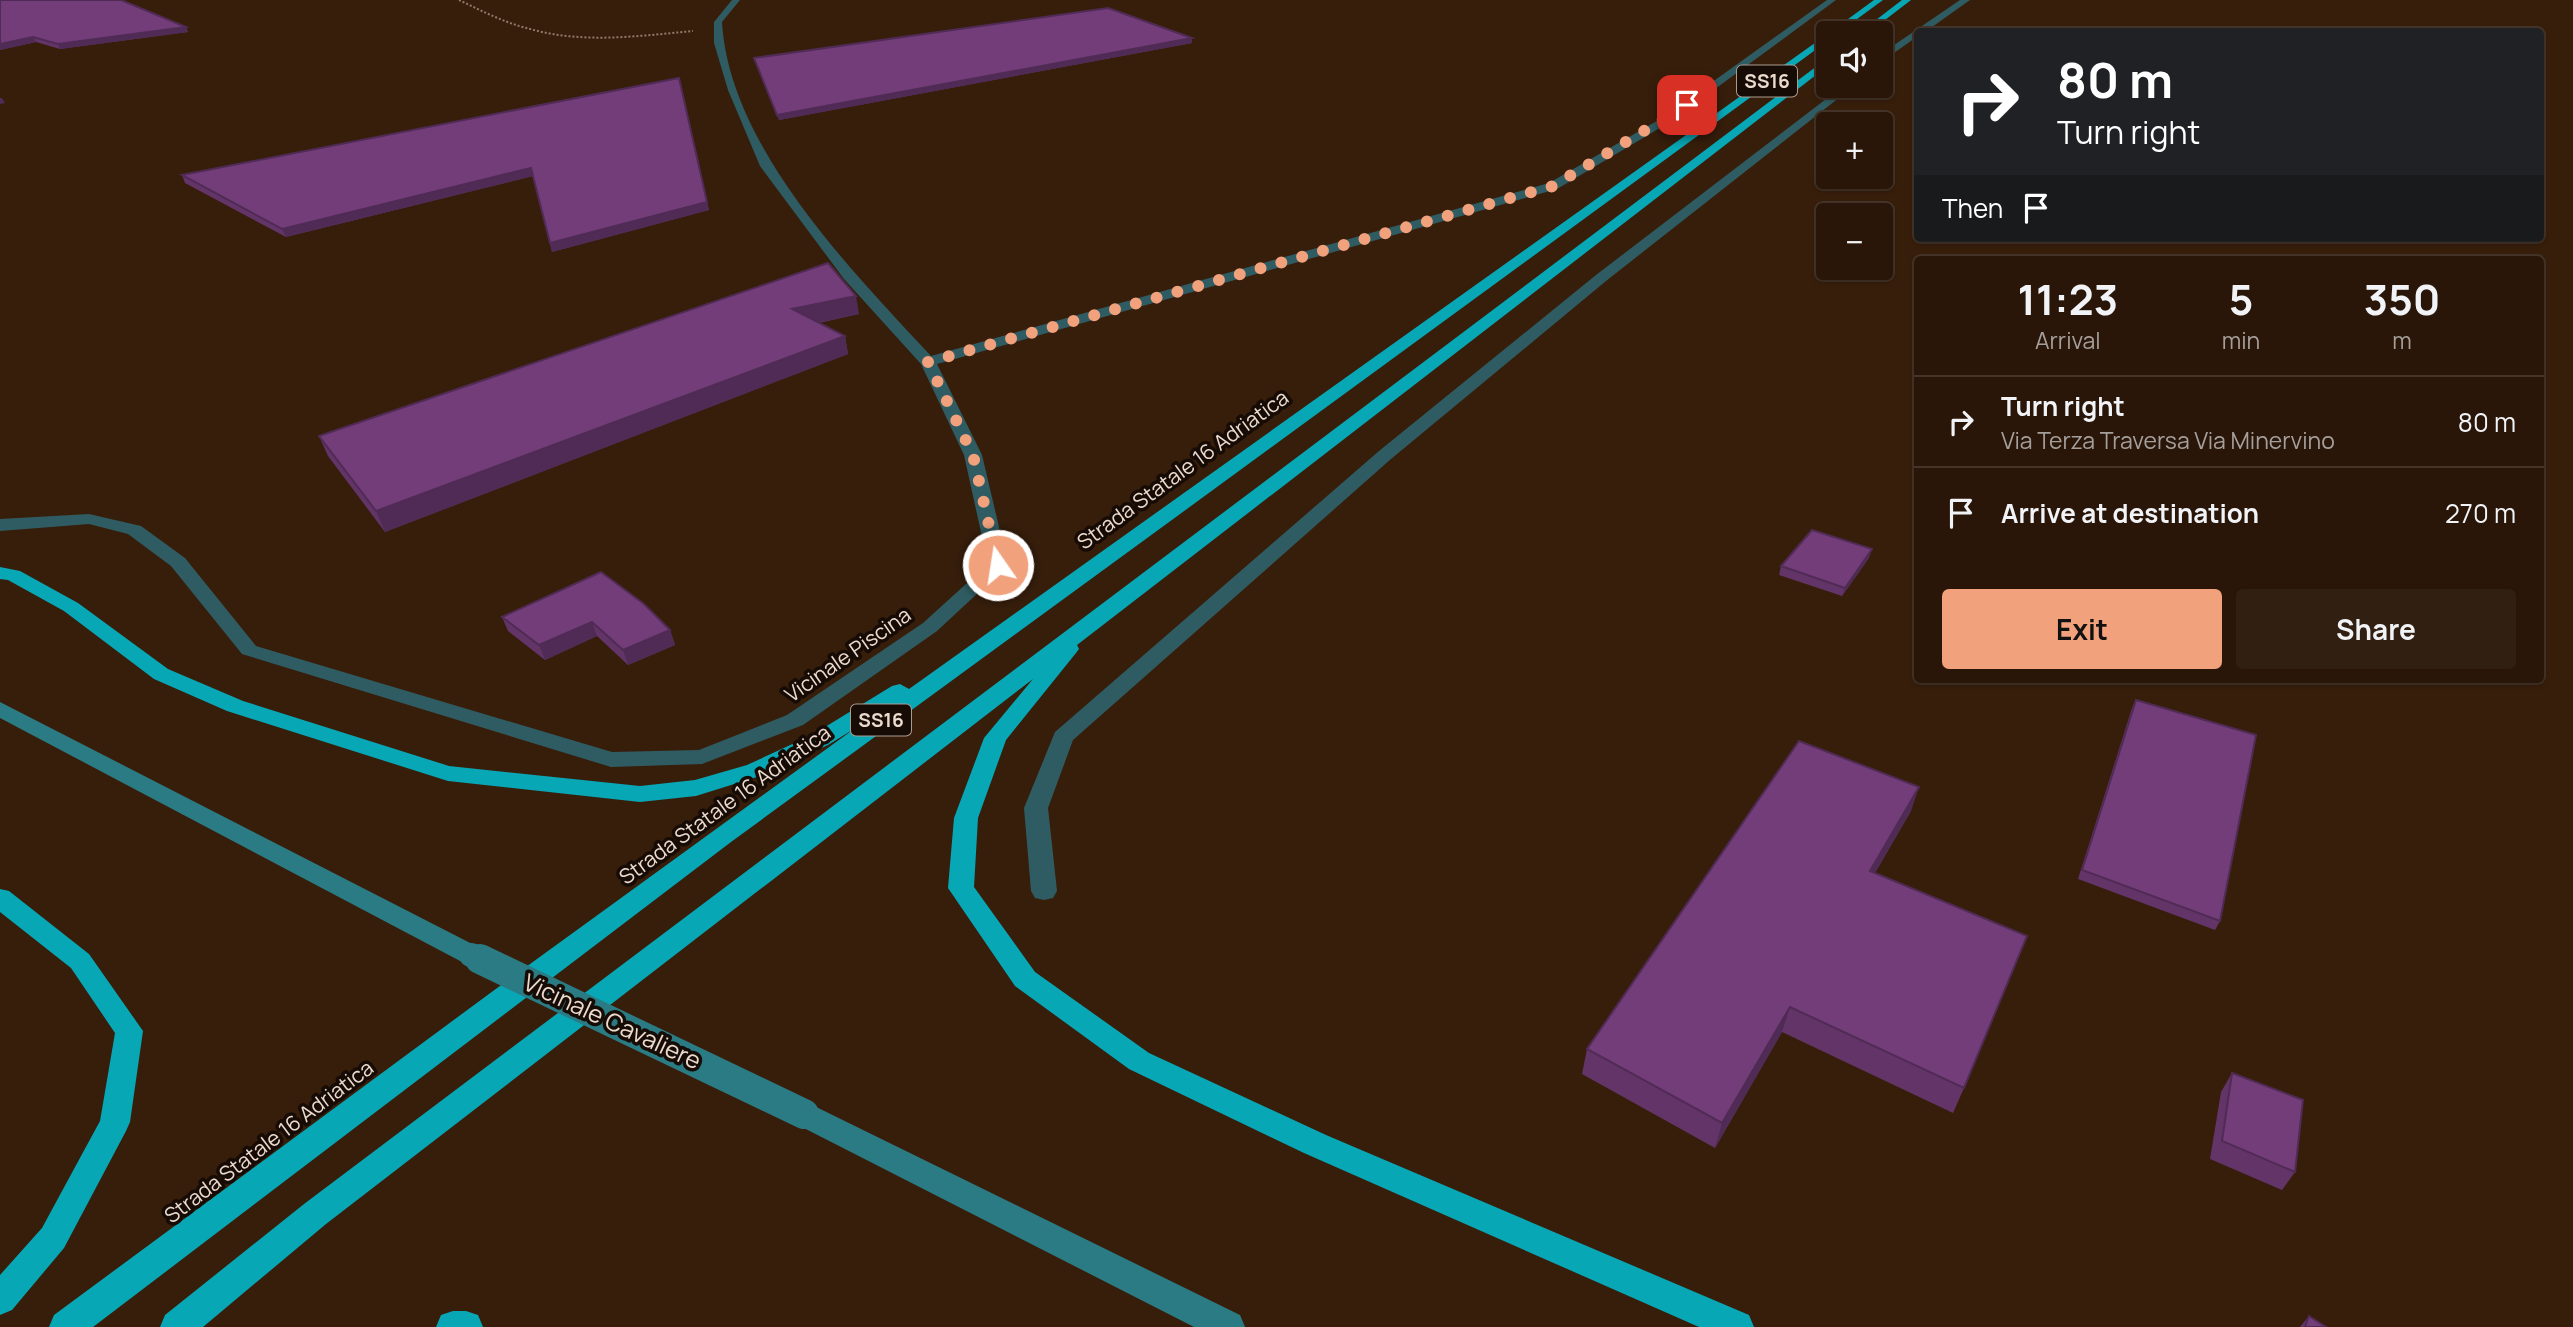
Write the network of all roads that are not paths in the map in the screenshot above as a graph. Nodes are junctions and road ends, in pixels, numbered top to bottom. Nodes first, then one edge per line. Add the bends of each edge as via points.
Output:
1 (736, 0) edge
2 (1832, 0) edge
3 (1879, 0) edge
4 (1907, 0) edge
5 (1966, 0) edge
6 (1850, 21) edge
7 (1879, 21) edge
8 (1924, 28) edge
9 (1914, 35) edge
10 (1816, 45) edge
11 (1893, 50) edge
12 (1816, 70) edge
13 (1834, 98) edge
14 (928, 362) junction
15 (0, 525) edge
16 (0, 573) edge
17 (1092, 621) junction
18 (1001, 632) junction
19 (0, 709) edge
20 (1044, 891) dead end
21 (0, 898) edge
22 (0, 1299) edge
23 (66, 1327) edge
24 (177, 1327) edge
25 (453, 1327) edge
26 (466, 1327) edge
27 (1228, 1327) edge
28 (1737, 1327) edge

1 - 14 street, Vicinale Piscina via 718,22 719,43 733,90 766,166 849,276
2 - 14 street via 1666,120 1553,186
3 - 6 highway
4 - 7 highway
5 - 8 street
9 - 11 street
10 - 18 highway, Strada Statale 16 Adriatica / SS16
12 - 17 highway, SS16
13 - 20 street via 1623,261 1385,455 1063,737 1036,808
14 - 15 street, Vicinale Piscina via 973,455 998,565 930,627 795,720 702,757 611,760 249,650 178,562 134,530 89,519
16 - 18 highway via 71,607 161,674 235,706 448,773 639,794 695,788 755,770 820,740
17 - 24 highway, SS16 via 326,1205
17 - 28 highway via 995,738 966,818 961,888 1025,979 1139,1061 1315,1144
18 - 23 highway, Strada Statale 16 Adriatica / SS16 via 260,1178
19 - 27 street, Vicinale Cavaliere, bridge via 471,955 804,1114
21 - 22 highway via 80,961 129,1031 116,1122 53,1238
25 - 26 highway

